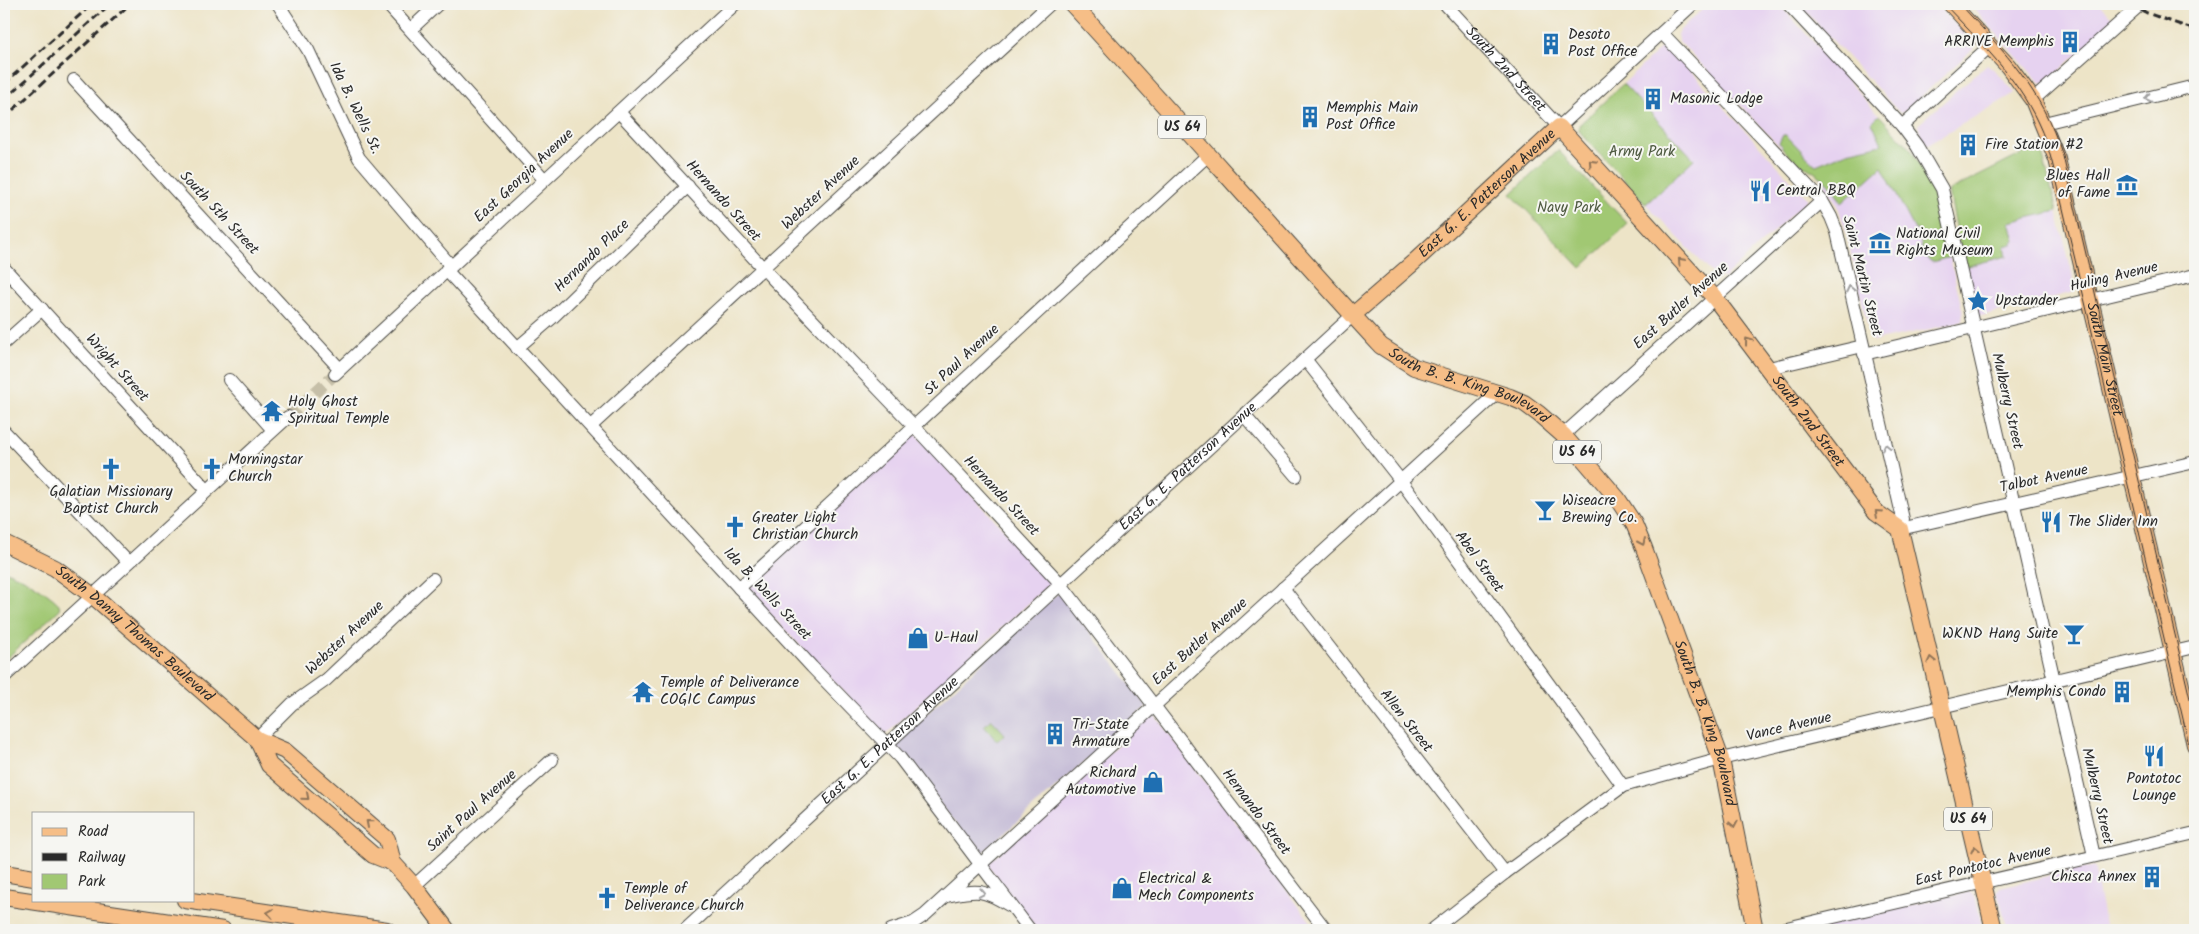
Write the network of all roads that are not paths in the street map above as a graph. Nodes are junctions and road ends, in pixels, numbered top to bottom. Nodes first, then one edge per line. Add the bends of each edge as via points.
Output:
1 (278, 4) edge
2 (387, 4) edge
3 (438, 4) edge
4 (735, 4) edge
5 (1050, 4) edge
6 (1072, 4) edge
7 (1445, 4) edge
8 (1693, 4) edge
9 (1788, 4) edge
10 (1951, 4) edge
11 (2141, 4) edge
12 (411, 29) junction
13 (1662, 32) junction
14 (1990, 46) junction
15 (74, 80) dead end
16 (2195, 86) edge
17 (2033, 100) junction
18 (619, 112) junction
19 (2044, 123) junction
20 (1902, 126) junction
21 (1558, 127) junction
22 (1207, 156) junction
23 (544, 179) junction
24 (688, 186) junction
25 (1822, 201) junction
26 (4, 268) edge
27 (449, 268) junction
28 (763, 269) junction
29 (2195, 275) edge
30 (1714, 297) junction
31 (2090, 299) junction
32 (42, 309) junction
33 (1353, 315) junction
34 (1973, 328) junction
35 (4, 343) edge
36 (517, 348) junction
37 (1864, 350) junction
38 (1305, 359) junction
39 (1769, 368) junction
40 (338, 372) joint
41 (229, 380) dead end
42 (1497, 394) junction
43 (1244, 415) junction
44 (288, 417) tunnel mouth
45 (591, 426) junction
46 (914, 426) junction
47 (274, 430) junction
48 (4, 431) edge
49 (1562, 435) junction
50 (2195, 462) edge
51 (1296, 476) dead end
52 (2132, 476) junction
53 (1401, 481) junction
54 (207, 490) junction
55 (2014, 502) junction
56 (1900, 529) junction
57 (4, 543) edge
58 (128, 562) junction
59 (433, 579) dead end
60 (1060, 584) junction
61 (739, 588) junction
62 (1283, 588) junction
63 (93, 596) junction
64 (2195, 648) edge
65 (2174, 653) junction
66 (4, 677) edge
67 (2053, 681) junction
68 (1154, 706) junction
69 (1942, 708) junction
70 (257, 739) junction
71 (886, 744) junction
72 (2195, 745) edge
73 (1721, 759) junction
74 (552, 760) dead end
75 (1623, 786) junction
76 (2195, 833) edge
77 (2094, 856) junction
78 (981, 864) junction
79 (1505, 873) junction
80 (4, 874) edge
81 (32, 878) edge
82 (1983, 882) junction
83 (414, 886) junction
84 (946, 896) junction
85 (4, 897) edge
86 (32, 900) edge
87 (55, 902) edge
88 (194, 902) edge
89 (86, 905) edge
90 (1015, 909) junction
91 (291, 923) edge
92 (223, 930) edge
93 (388, 930) edge
94 (446, 930) edge
95 (685, 930) edge
96 (892, 930) edge
97 (1030, 930) edge
98 (1326, 930) edge
99 (1432, 930) edge
100 (1755, 930) edge
101 (1778, 930) edge
102 (1994, 930) edge

1 - 27 street, Ida B. Wells St. via 308,50 359,158
2 - 12 street
3 - 12 street
4 - 18 street, East Georgia Avenue
5 - 28 street, Webster Avenue
6 - 22 main road, South B. B. King Boulevard / US 64
7 - 21 street, South 2nd Street
8 - 13 street, East G. E. Patterson Avenue
9 - 20 street, Mulberry Street
10 - 14 main road, South Main Street
11 - 17 street
12 - 23 street
13 - 21 street, East G. E. Patterson Avenue
13 - 25 street, Saint Martin Street
14 - 17 main road, South Main Street
14 - 20 street
15 - 40 street, South 5th Street
16 -> 19 street
17 - 19 main road, South Main Street
18 - 23 street, East Georgia Avenue
18 - 24 street, Hernando Street
19 - 31 main road, South Main Street via 2058,159
20 - 34 street, Mulberry Street via 1942,189
30 -> 21 main road, South 2nd Street
21 - 33 main road, East G. E. Patterson Avenue
22 - 33 main road, South B. B. King Boulevard / US 64
22 - 46 street, St Paul Avenue
23 - 27 street, East Georgia Avenue
24 - 28 street, Hernando Street
24 - 36 street, Hernando Place
25 - 30 street, East Butler Avenue
37 -> 25 street, Saint Martin Street via 1837,232
26 - 32 street, Wright Street
27 - 36 street, Ida B. Wells Street
27 - 40 street, East Georgia Avenue
28 - 45 street, Webster Avenue
28 - 46 street, Hernando Street
29 - 31 street, Huling Avenue
39 -> 30 main road, South 2nd Street
30 - 49 street, East Butler Avenue
31 - 34 street, Huling Avenue
31 - 52 main road, South Main Street
32 - 35 street
32 - 54 street, Wright Street
33 - 38 street, East G. E. Patterson Avenue
33 - 42 main road, South B. B. King Boulevard / US 64 via 1381,346 1414,367
34 - 37 street, Huling Avenue
34 - 55 street, Mulberry Street
36 - 45 street, Ida B. Wells Street
37 - 39 street, Huling Avenue
56 -> 37 street, Saint Martin Street via 1903,519
38 - 43 street, East G. E. Patterson Avenue
38 - 53 street, Abel Street
56 -> 39 main road, South 2nd Street via 1876,512
41 - 47 street
42 - 49 main road, South B. B. King Boulevard / US 64 via 1524,403
42 - 53 street, East Butler Avenue
43 - 51 street
43 - 60 street, East G. E. Patterson Avenue
44 - 47 street
45 - 61 street, Ida B. Wells Street
46 - 60 street, Hernando Street
46 - 61 street, St Paul Avenue
47 - 54 street
48 - 58 street
49 -> 73 main road, South B. B. King Boulevard / US 64 via 1617,498 1634,524
50 - 52 street, Talbot Avenue
52 - 55 street, Talbot Avenue
52 - 65 main road, South Main Street
53 - 62 street, East Butler Avenue
53 - 75 street, Abel Street
54 - 58 street
55 - 56 street, Talbot Avenue
55 - 67 street, Mulberry Street
69 -> 56 main road, US 64
57 - 63 main road, South Danny Thomas Boulevard via 55,568
58 - 63 street
59 - 70 street, Webster Avenue via 326,680 292,704
60 - 68 street, Hernando Street
60 - 71 street, East G. E. Patterson Avenue
61 - 71 street, Ida B. Wells Street
62 - 68 street, East Butler Avenue
62 - 79 street, Allen Street
63 - 66 street
63 - 70 main road, South Danny Thomas Boulevard
64 - 65 street, Vance Avenue
65 - 67 street, Vance Avenue
65 - 72 main road, South Main Street
67 - 69 street, Vance Avenue
67 - 77 street, Mulberry Street
68 - 78 street, East Butler Avenue
68 - 98 street, Hernando Street
69 - 73 street, Vance Avenue
82 -> 69 main road, US 64
70 - 83 main road, South Danny Thomas Boulevard via 269,765 373,855 394,863
71 - 78 street, Ida B. Wells Street
71 - 95 street, East G. E. Patterson Avenue
73 - 75 street, Vance Avenue
73 -> 100 main road, South B. B. King Boulevard / US 64
74 - 83 street, Saint Paul Avenue
75 - 79 street, Vance Avenue
76 - 77 street, East Pontotoc Avenue
77 - 82 street, East Pontotoc Avenue
78 - 84 street, East Butler Avenue
78 - 90 street, Ida B. Wells Street
79 - 99 street, Vance Avenue
80 - 81 main road
82 - 101 street, East Pontotoc Avenue
82 - 102 main road, US 64
83 - 94 main road, South Danny Thomas Boulevard
84 -> 90 street via 977,890
84 - 96 street, East Butler Avenue via 913,923
85 - 86 main road
87 - 89 main road
91 -> 88 main road
89 - 92 main road
90 - 97 street, Ida B. Wells Street
91 - 93 main road

